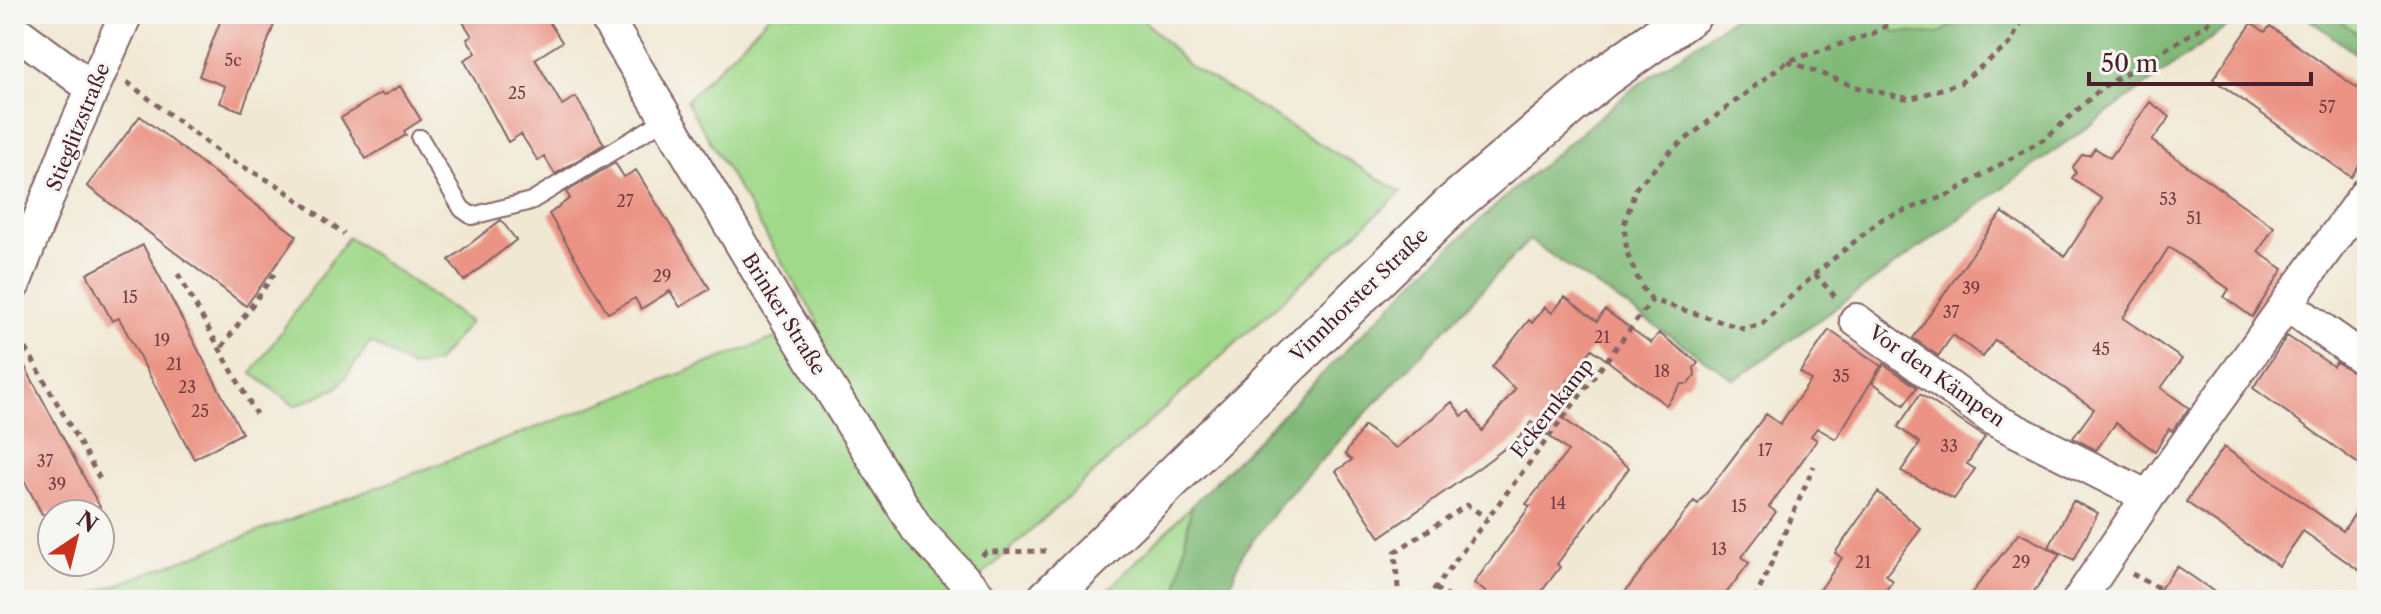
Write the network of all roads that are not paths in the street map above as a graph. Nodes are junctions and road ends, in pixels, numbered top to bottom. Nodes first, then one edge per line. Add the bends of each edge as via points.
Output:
1 (126, 14) edge
2 (604, 14) edge
3 (1691, 14) edge
4 (14, 30) edge
5 (97, 79) junction
6 (666, 119) junction
7 (420, 138) dead end
8 (2367, 192) edge
9 (14, 284) edge
10 (2289, 306) junction
11 (1856, 320) dead end
12 (2367, 361) edge
13 (2148, 497) junction
14 (983, 600) edge
15 (1047, 600) edge
16 (2079, 600) edge

1 - 5 street, Stieglitzstraße
2 - 6 street, Brinker Straße
3 - 15 street, Vinnhorster Straße via 1603,77 1451,206
4 - 5 street
5 - 9 street, Stieglitzstraße
6 - 7 lane via 531,201 472,216 462,209
6 - 14 street, Brinker Straße via 917,529
8 - 10 street
10 - 12 street
10 - 13 street
11 - 13 street, Vor den Kämpen via 1993,419
13 - 16 street

